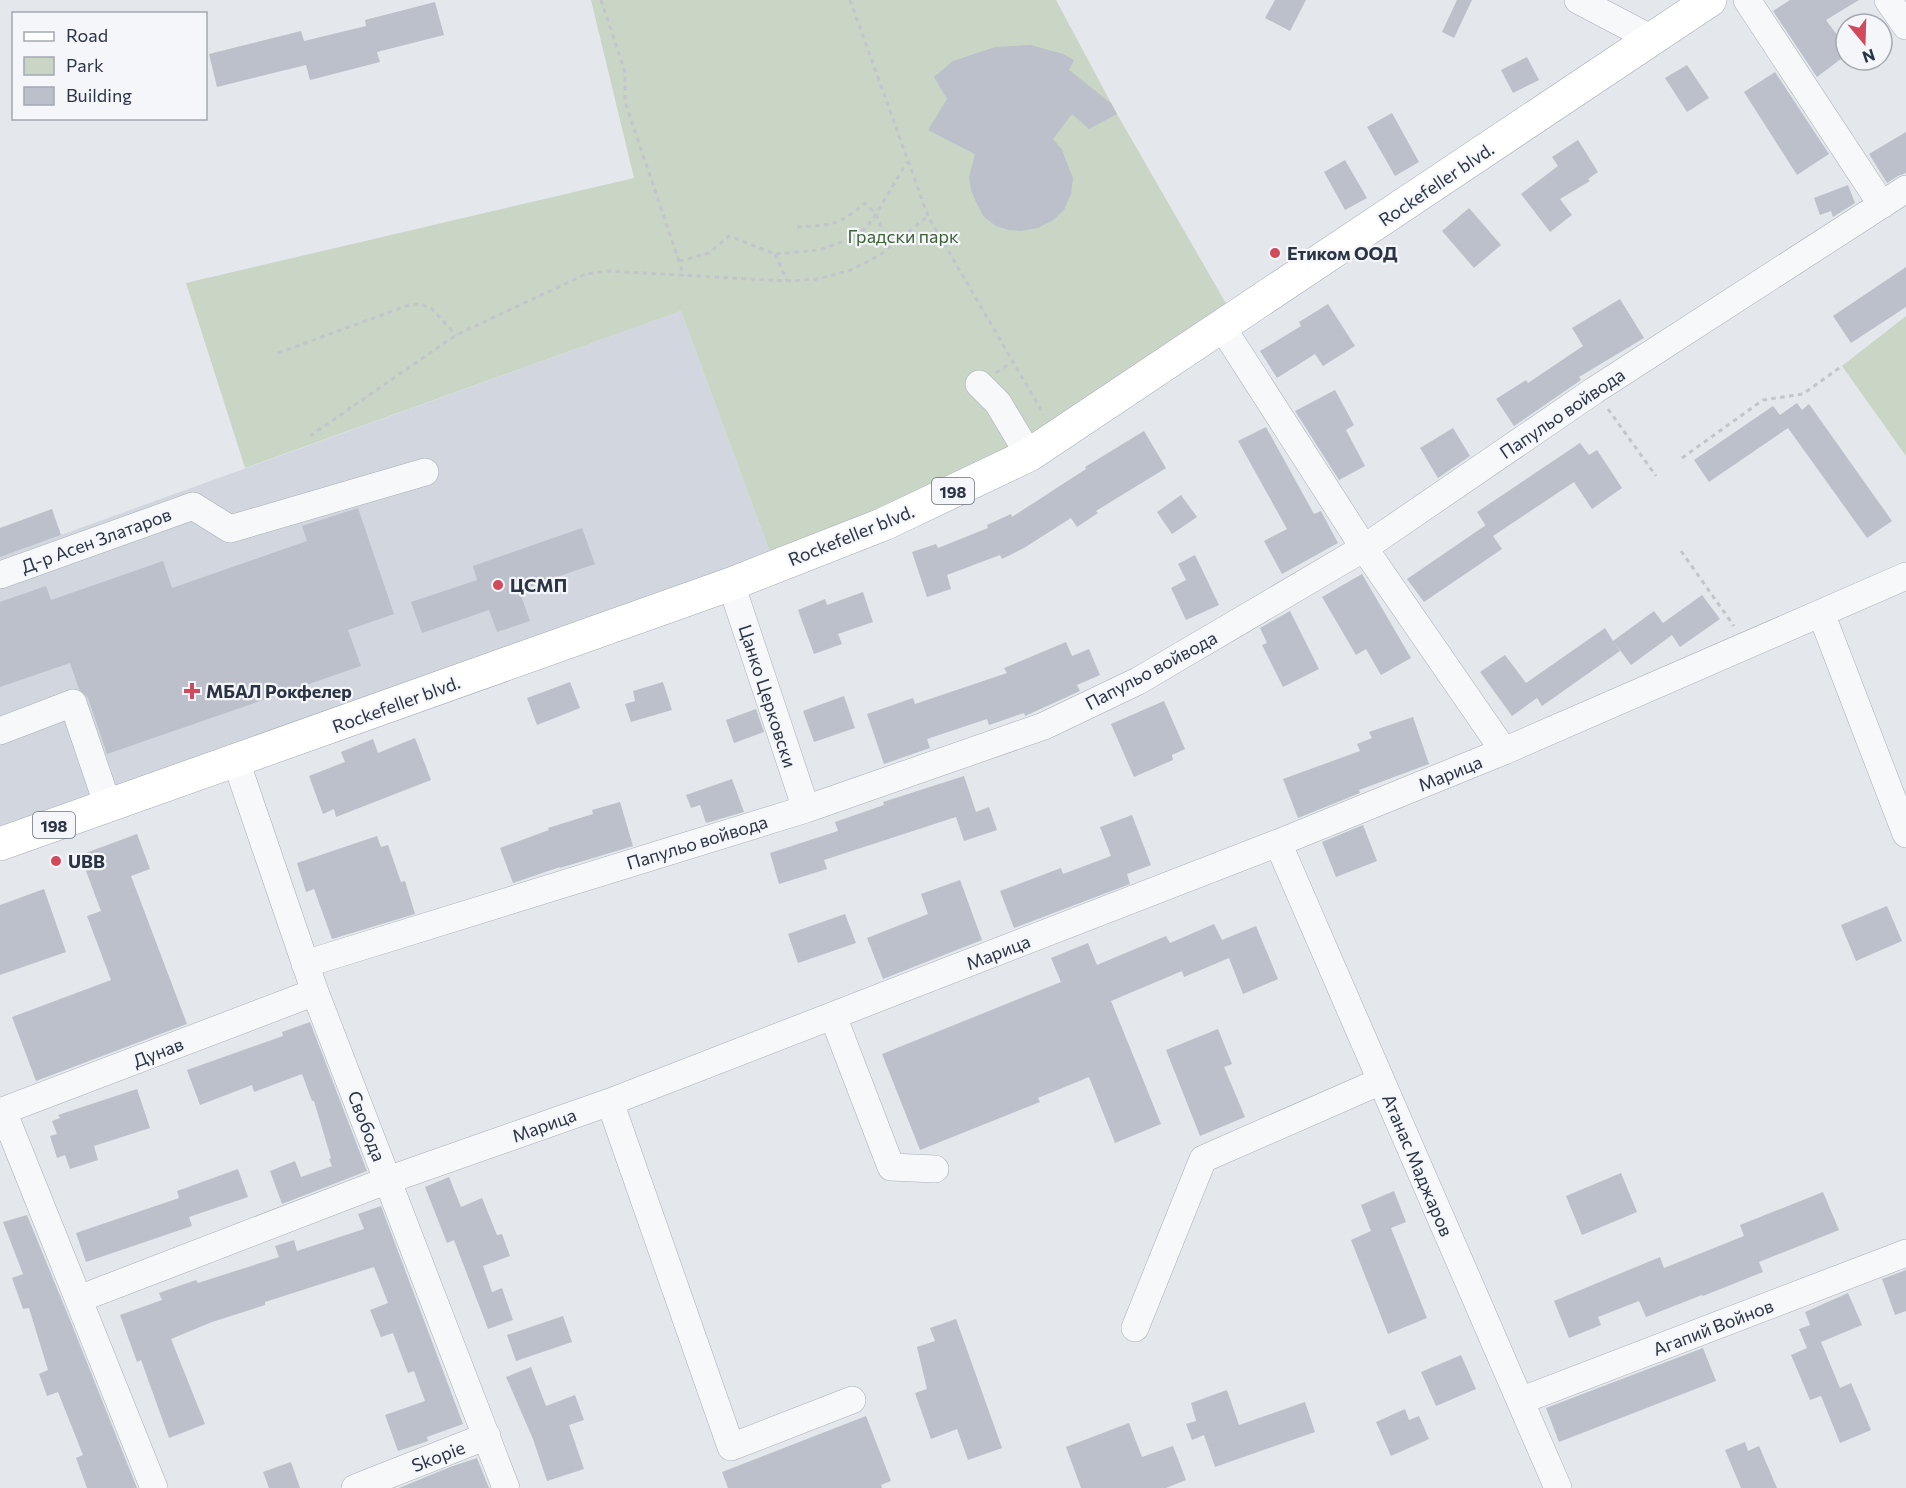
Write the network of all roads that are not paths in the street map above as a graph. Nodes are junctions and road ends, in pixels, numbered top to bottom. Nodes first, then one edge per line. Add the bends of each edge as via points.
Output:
1 (1578, 0) edge
2 (1710, 0) edge
3 (1747, 0) edge
4 (1888, 0) edge
5 (1906, 26) edge
6 (1652, 39) junction
7 (1906, 189) edge
8 (1882, 205) junction
9 (1222, 327) junction
10 (978, 384) dead end
11 (1029, 455) junction
12 (426, 472) dead end
13 (1364, 548) junction
14 (0, 575) edge
15 (1906, 576) edge
16 (731, 584) junction
17 (1821, 613) junction
18 (0, 731) edge
19 (1504, 751) junction
20 (236, 761) junction
21 (108, 806) junction
22 (806, 809) junction
23 (1906, 834) edge
24 (1278, 843) junction
25 (0, 844) edge
26 (306, 964) junction
27 (315, 992) junction
28 (833, 1016) junction
29 (1381, 1081) junction
30 (610, 1102) junction
31 (1, 1112) edge
32 (935, 1169) dead end
33 (388, 1180) junction
34 (1906, 1253) edge
35 (79, 1299) junction
36 (1135, 1328) dead end
37 (852, 1401) dead end
38 (1520, 1401) junction
39 (487, 1436) junction
40 (390, 1481) edge
41 (1549, 1485) edge
42 (154, 1488) edge
43 (355, 1488) edge
44 (506, 1488) edge

1 - 6 street
2 - 6 main road, Rockefeller blvd. / 198
3 - 8 street
4 - 5 street
6 - 9 main road, Rockefeller blvd. / 198
7 - 8 street, Папульо войвода
8 - 13 street, Папульо войвода via 1595,390
9 - 11 main road, Rockefeller blvd. / 198
9 - 13 street
10 - 11 street via 998,403
11 - 16 main road, Rockefeller blvd. / 198 via 884,524
12 - 14 street, Д-р Асен Златаров via 230,529 193,506
13 - 19 street
13 - 22 street, Папульо войвода via 1138,681 1044,726
15 - 17 street, Марица
16 - 20 main road, Rockefeller blvd. / 198
16 - 22 street, Цанко Церковски
17 - 19 street, Марица
17 - 23 street
18 - 21 street via 73,703
19 - 24 street, Марица
20 - 21 main road, Rockefeller blvd. / 198
20 - 26 street, Свобода
21 - 25 main road, Rockefeller blvd. / 198
22 - 26 street, Папульо войвода
24 - 28 street, Марица
24 - 29 street, Атанас Маджаров
26 - 27 street, Свобода
27 - 31 street, Дунав
27 - 33 street, Свобода
28 - 30 street, Марица
28 - 32 street via 891,1167
29 - 36 street via 1203,1159
29 - 38 street, Атанас Маджаров
30 - 33 street, Марица
30 - 37 street via 731,1447
31 - 35 street
33 - 35 street, Марица
33 - 39 street, Свобода
34 - 38 street, Агапий Войнов
35 - 42 street
38 - 41 street, Атанас Маджаров
39 - 40 street, Skopie
39 - 44 street, Свобода
40 - 43 street, Skopie

